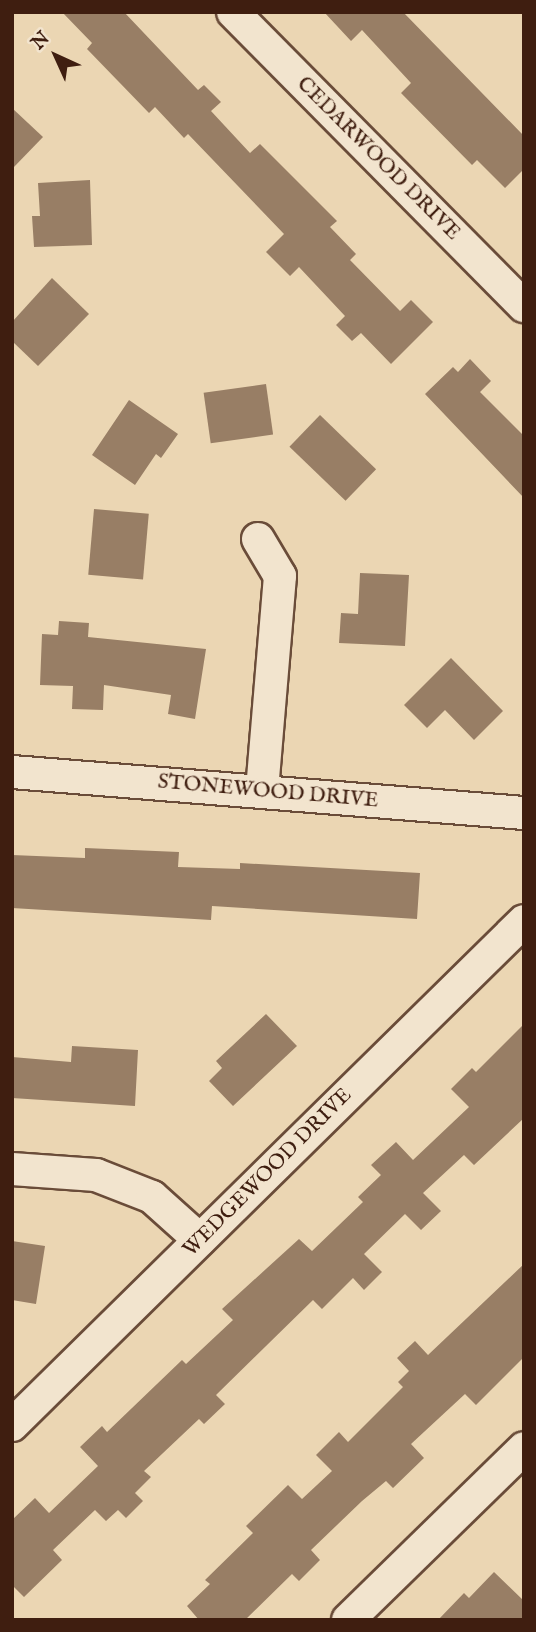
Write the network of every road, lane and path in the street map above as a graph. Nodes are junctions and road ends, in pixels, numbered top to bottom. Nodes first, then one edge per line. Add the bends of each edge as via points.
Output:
1 (233, 12) edge
2 (524, 306) edge
3 (258, 539) dead end
4 (12, 772) edge
5 (262, 791) junction
6 (524, 813) edge
7 (524, 921) edge
8 (12, 1169) edge
9 (200, 1240) junction
10 (12, 1424) edge
11 (524, 1448) edge
12 (348, 1620) edge

1 - 2 street, CEDARWOOD DRIVE
3 - 5 street via 280,576
4 - 5 street, STONEWOOD DRIVE
5 - 6 street, STONEWOOD DRIVE
7 - 9 street, WEDGEWOOD DRIVE
8 - 9 street via 96,1175 152,1197
9 - 10 street, WEDGEWOOD DRIVE
11 - 12 street

